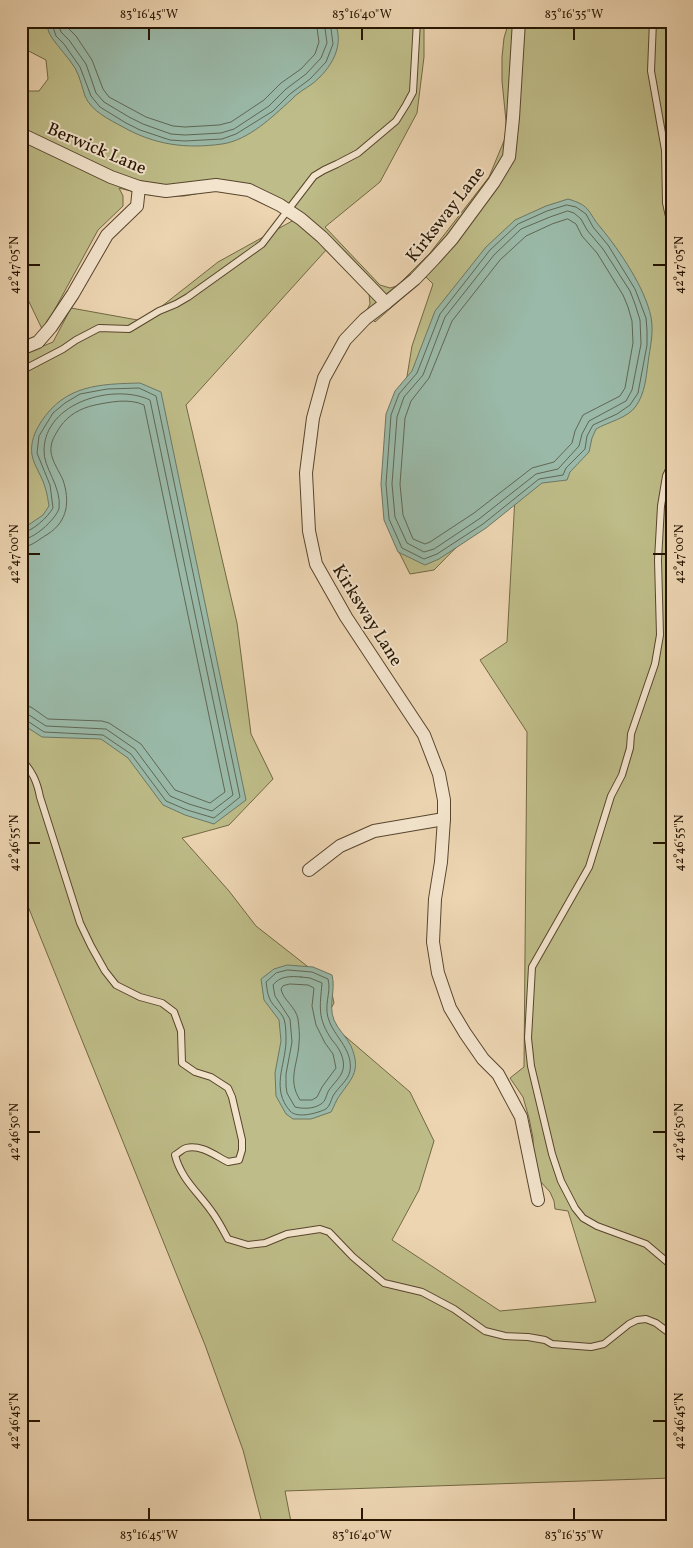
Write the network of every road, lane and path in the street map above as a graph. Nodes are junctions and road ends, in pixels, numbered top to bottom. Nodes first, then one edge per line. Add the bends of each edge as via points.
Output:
1 (417, 21) edge
2 (519, 21) edge
3 (653, 21) edge
4 (21, 134) edge
5 (139, 187) junction
6 (289, 210) junction
7 (672, 230) edge
8 (386, 303) junction
9 (21, 349) edge
10 (21, 371) edge
11 (672, 463) edge
12 (21, 759) edge
13 (444, 819) junction
14 (309, 870) dead end
15 (538, 1200) dead end
16 (672, 1266) edge
17 (672, 1335) edge

1 - 6 lane via 413,92 396,121 358,153 314,176
2 - 8 street, Kirksway Lane via 509,157 452,239 415,279
3 - 7 lane via 651,71 665,150 666,204
4 - 5 street, Berwick Lane via 111,178
5 - 6 street, Berwick Lane via 166,191 216,185 249,190
5 - 9 street via 137,206 107,235 51,327 38,342
6 - 8 street, Berwick Lane via 322,237
6 - 10 lane via 262,244 176,304 129,329 99,328
8 - 13 street, Kirksway Lane via 365,318 345,340 324,378 313,418 306,473 309,531 316,564 331,591 424,735 439,774
11 - 16 lane via 666,476 661,506 658,560 660,635 655,664 631,734 622,775 611,796 589,867 532,967 528,1038 531,1066 552,1154 575,1208 583,1218 597,1226 646,1244
12 - 17 lane via 38,783 80,923 106,971 116,985 140,998 162,1003 174,1012 181,1031 182,1063 195,1072 211,1076 228,1088 232,1096 242,1140 239,1160 228,1162 208,1151 194,1148 186,1148 175,1155 178,1168 228,1239 248,1245 307,1230 329,1232 384,1282 422,1292 454,1308 484,1332 591,1347 604,1344 629,1324 646,1319
13 - 14 street via 374,831 340,846
13 - 15 street, Kirksway Lane via 435,899 434,942 438,973 450,1008 483,1059 498,1074 521,1117

